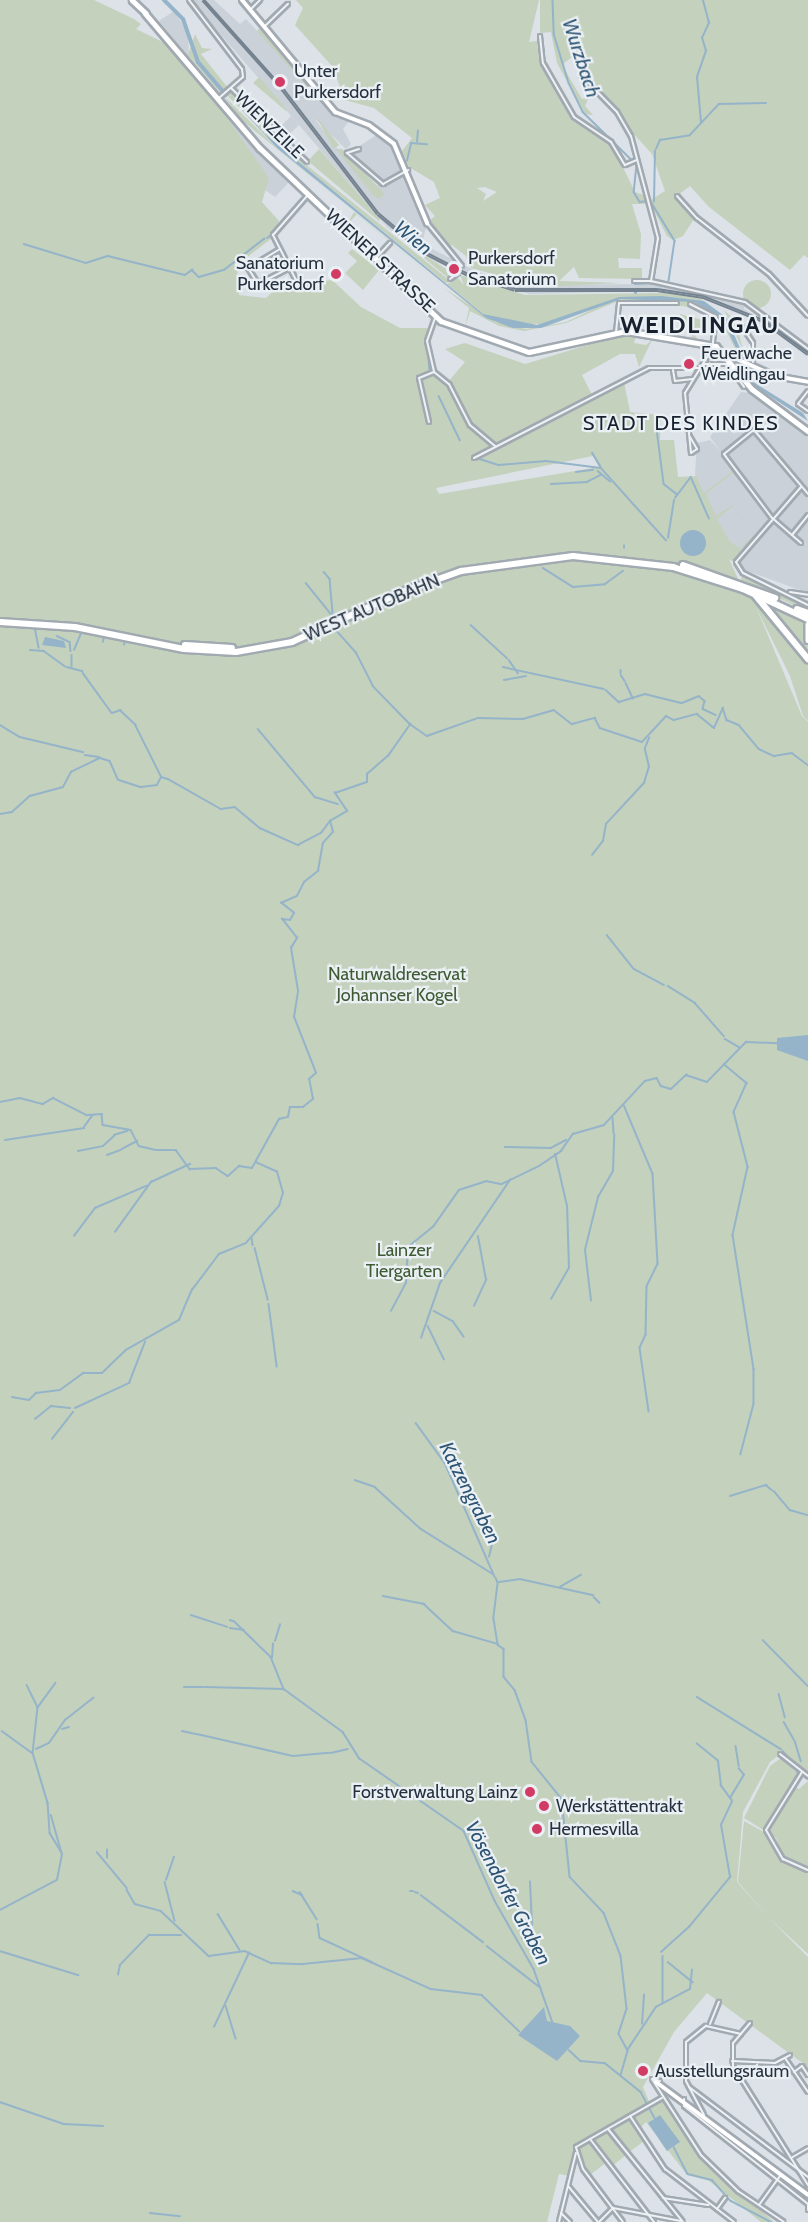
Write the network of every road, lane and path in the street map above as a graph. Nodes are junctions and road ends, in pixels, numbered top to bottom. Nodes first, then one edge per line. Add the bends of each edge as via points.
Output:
1 (189, 0) edge
2 (242, 0) edge
3 (260, 0) edge
4 (132, 1) edge
5 (288, 4) dead end
6 (250, 10) junction
7 (264, 26) junction
8 (540, 36) dead end
9 (581, 75) dead end
10 (230, 89) junction
11 (220, 98) junction
12 (359, 148) dead end
13 (637, 160) junction
14 (307, 162) dead end
15 (408, 170) junction
16 (309, 195) junction
17 (678, 196) dead end
18 (427, 223) joint
19 (390, 243) dead end
20 (280, 249) junction
21 (375, 259) junction
22 (462, 266) dead end
23 (289, 268) junction
24 (458, 273) dead end
25 (450, 279) dead end
26 (296, 280) dead end
27 (634, 281) dead end
28 (651, 281) junction
29 (677, 303) dead end
30 (690, 304) dead end
31 (436, 316) junction
32 (808, 316) edge
33 (737, 319) dead end
34 (616, 332) junction
35 (713, 345) junction
36 (808, 349) edge
37 (731, 354) junction
38 (753, 362) junction
39 (703, 364) junction
40 (700, 368) junction
41 (674, 370) junction
42 (432, 373) junction
43 (693, 379) junction
44 (808, 382) edge
45 (744, 387) dead end
46 (808, 391) edge
47 (808, 411) edge
48 (429, 422) dead end
49 (808, 431) edge
50 (689, 437) junction
51 (495, 446) junction
52 (474, 458) dead end
53 (801, 487) junction
54 (808, 494) edge
55 (808, 515) edge
56 (774, 520) junction
57 (792, 535) junction
58 (801, 543) dead end
59 (778, 588) junction
60 (748, 591) junction
61 (808, 595) edge
62 (805, 613) edge
63 (0, 620) edge
64 (808, 624) edge
65 (808, 640) edge
66 (808, 659) edge
67 (780, 1754) dead end
68 (802, 1772) junction
69 (808, 1776) edge
70 (808, 1870) edge
71 (719, 2002) dead end
72 (750, 2023) dead end
73 (710, 2026) junction
74 (741, 2034) junction
75 (790, 2055) dead end
76 (785, 2058) junction
77 (732, 2061) junction
78 (794, 2072) junction
79 (808, 2075) edge
80 (658, 2081) joint
81 (689, 2087) junction
82 (808, 2092) edge
83 (663, 2099) junction
84 (684, 2099) junction
85 (704, 2115) junction
86 (630, 2116) junction
87 (608, 2128) junction
88 (590, 2138) junction
89 (808, 2148) edge
90 (577, 2150) junction
91 (575, 2160) junction
92 (790, 2161) junction
93 (583, 2169) junction
94 (781, 2175) junction
95 (808, 2177) edge
96 (778, 2181) junction
97 (808, 2185) edge
98 (568, 2186) junction
99 (808, 2195) edge
100 (662, 2198) junction
101 (725, 2198) dead end
102 (808, 2204) edge
103 (759, 2205) junction
104 (711, 2206) junction
105 (613, 2208) junction
106 (717, 2209) junction
107 (808, 2210) edge
108 (561, 2213) junction
109 (649, 2215) junction
110 (559, 2222) edge
111 (570, 2222) edge
112 (599, 2222) edge
113 (623, 2222) edge
114 (654, 2222) edge
115 (683, 2222) edge
116 (734, 2222) edge
117 (784, 2222) edge

1 - 10 street via 242,69 243,77
2 - 6 street
3 - 6 street
4 - 11 main road, WIENER STRASSE
5 - 7 street
6 - 7 street
7 - 15 street via 335,112 389,139
8 - 13 street via 543,63 574,117 606,138 628,164
9 - 13 street via 622,117
10 - 11 street
10 - 14 street, WIENZEILE
11 - 16 main road, WIENER STRASSE
12 - 15 street via 347,153 383,184
13 - 28 street via 658,242
15 - 18 street
16 - 20 street via 273,236
16 - 21 main road, WIENER STRASSE
17 - 32 street via 692,214 769,274
18 - 22 street
19 - 21 street
20 - 23 street
20 - 23 street via 249,266 256,283
21 - 31 main road, WIENER STRASSE
23 - 26 street
24 - 25 street
27 - 28 street
28 - 36 street via 739,299
29 - 34 street via 619,303
30 - 35 street via 716,316
31 - 34 main road, WIENER STRASSE via 514,349 541,352
31 - 42 street via 427,341
33 - 38 street via 753,342
34 - 35 main road
35 - 37 main road
35 - 39 street
37 - 38 street
37 - 49 main road via 749,387
38 - 44 street via 776,376
39 - 40 street
39 - 45 street via 728,364
40 - 41 street
40 - 43 street
41 - 43 street via 675,381
41 - 51 street via 639,373
42 - 48 street via 419,378
42 - 51 street via 449,384 470,425
43 - 50 street via 685,393
46 - 47 street via 798,404
50 - 50 street via 691,453 694,453 696,446
51 - 52 street
53 - 54 street
53 - 56 street
53 - 56 street via 754,430 723,454
55 - 57 street
56 - 57 street
56 - 59 street via 736,562 743,573
57 - 58 street
59 - 61 street
59 - 62 street
60 - 62 highway, WEST AUTOBAHN
60 - 63 highway, WEST AUTOBAHN via 653,563 562,557 461,571 402,591 292,642 236,652 184,649 75,627
60 - 66 highway via 774,612
62 - 63 highway, WEST AUTOBAHN via 731,579 674,563 573,552 460,567 400,588 291,638 236,648 186,645 74,623
64 - 65 main road
67 - 68 street
68 - 69 street
68 - 70 street via 766,1830 783,1860
71 - 73 street
72 - 74 street
73 - 74 street
73 - 81 street via 690,2036 684,2048
74 - 77 street via 730,2050
75 - 76 street
76 - 77 street via 775,2063
76 - 78 street
77 - 92 street
78 - 79 street via 802,2066
78 - 82 street
80 - 83 street
80 - 84 street
81 - 85 street
81 - 92 street
83 - 86 street
83 - 103 street via 700,2155
84 - 85 street
84 - 96 street via 684,2106
85 - 94 street
86 - 87 street
86 - 104 street via 665,2169
87 - 88 street
87 - 100 street
88 - 90 street
88 - 109 street
89 - 92 street
90 - 91 street
90 - 93 street
91 - 93 street
91 - 98 street
92 - 95 street
92 - 97 street
93 - 105 street
94 - 96 street
94 - 99 street
96 - 102 street
96 - 103 street
98 - 108 street
98 - 112 street
100 - 104 street
100 - 115 street
101 - 106 street
102 - 107 street
103 - 117 street
104 - 106 street
105 - 109 street
105 - 112 street
105 - 113 street
106 - 116 street
108 - 110 street
108 - 111 street
109 - 114 street
109 - 115 street

